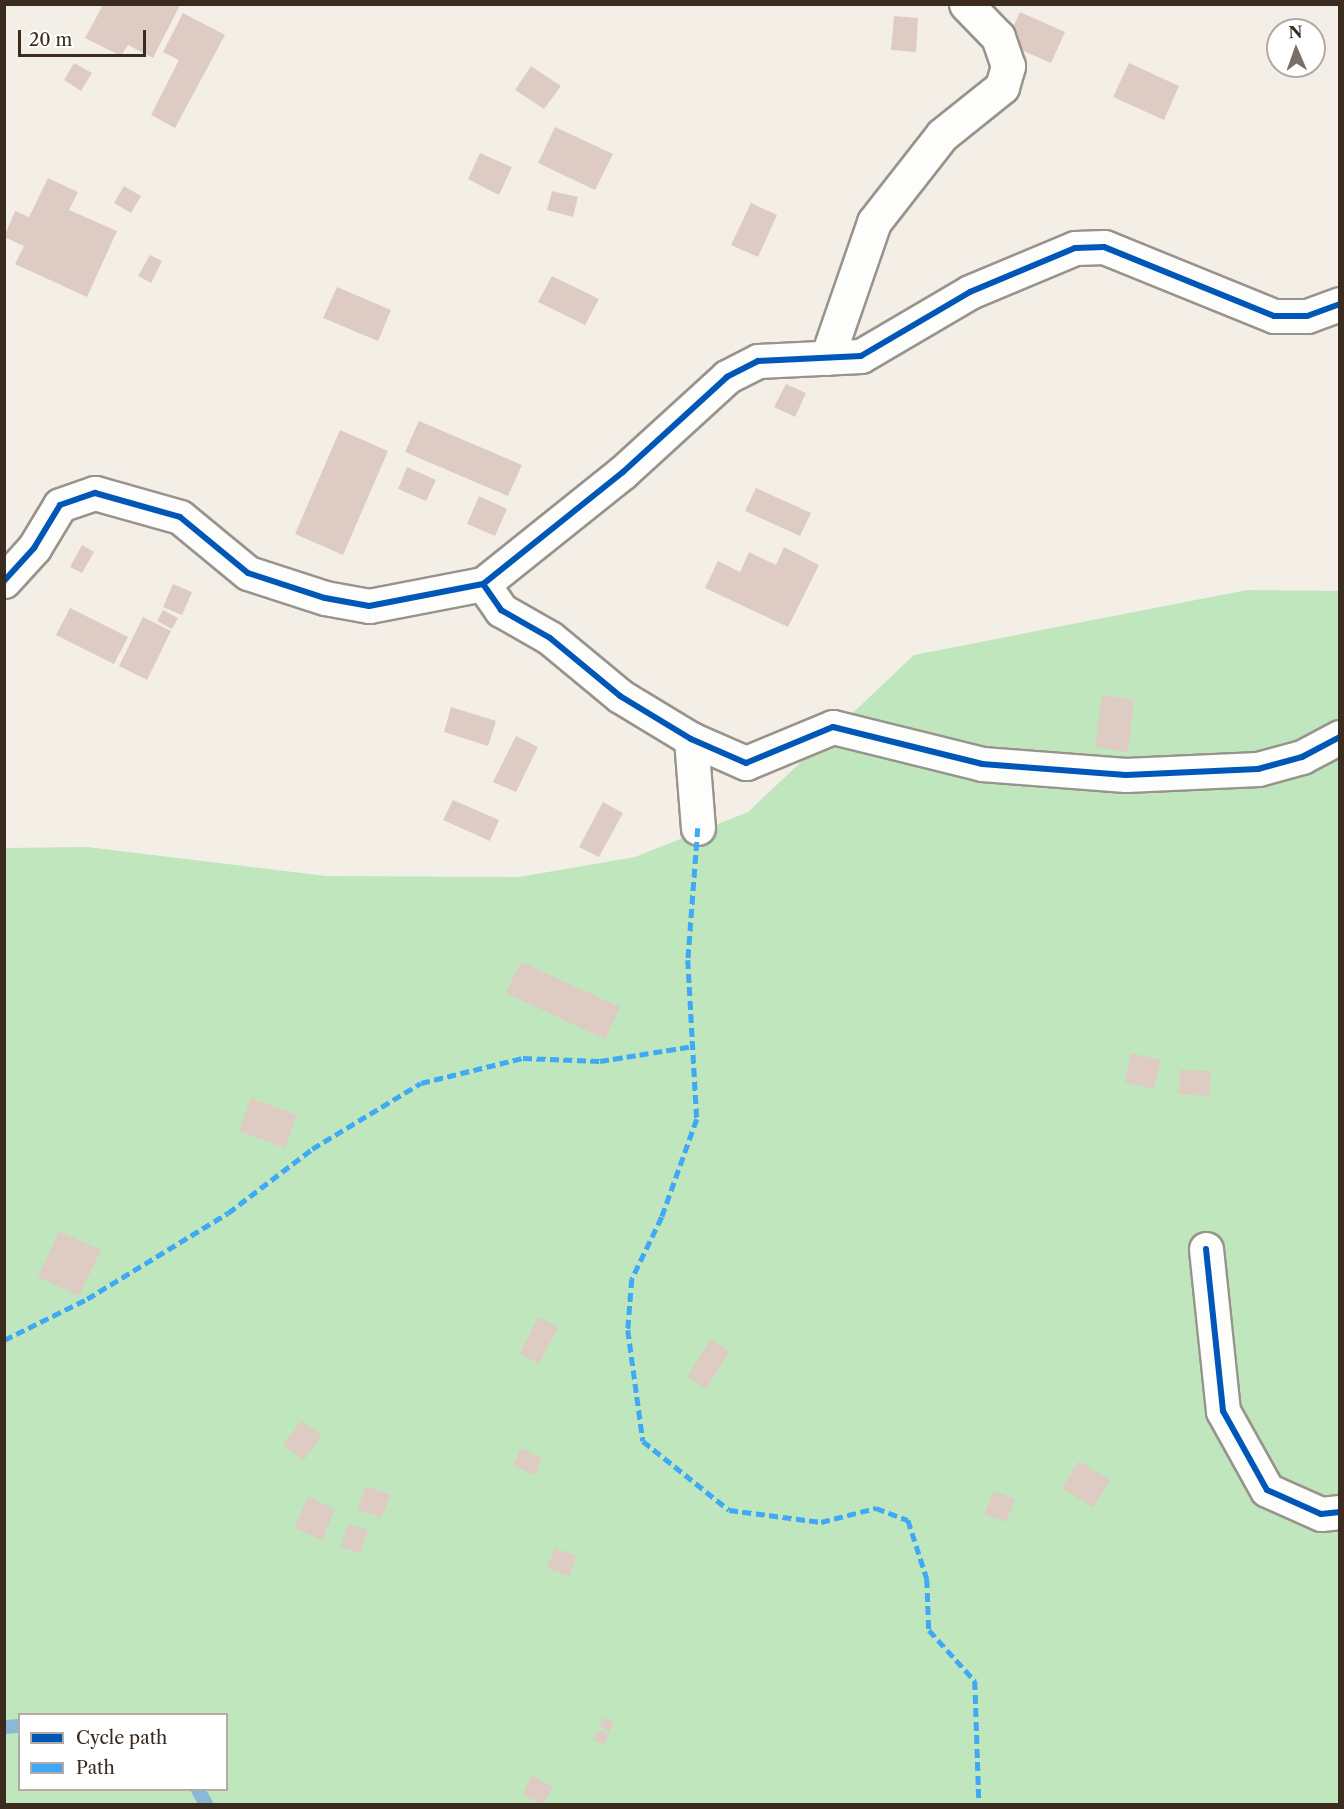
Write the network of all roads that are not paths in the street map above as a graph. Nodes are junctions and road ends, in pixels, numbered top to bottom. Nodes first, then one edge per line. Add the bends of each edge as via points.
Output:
1 (966, 4) edge
2 (1340, 304) edge
3 (827, 358) junction
4 (4, 581) edge
5 (483, 584) junction
6 (1340, 737) edge
7 (691, 739) junction
8 (698, 828) dead end
9 (1206, 1249) dead end
10 (1340, 1512) edge

1 - 3 street via 998,37 1008,66 1002,87 942,135 874,222
2 - 3 street via 1307,316 1274,316 1104,247 1075,248 970,292 861,356
3 - 5 street via 758,361 727,377 623,472
4 - 5 street via 34,548 60,505 95,493 180,517 248,573 325,598 369,606
5 - 7 street via 501,610 550,638 620,696
6 - 7 street via 1302,757 1258,769 1126,775 982,764 833,726 746,763
7 - 8 street
9 - 10 street via 1223,1411 1267,1490 1322,1514

